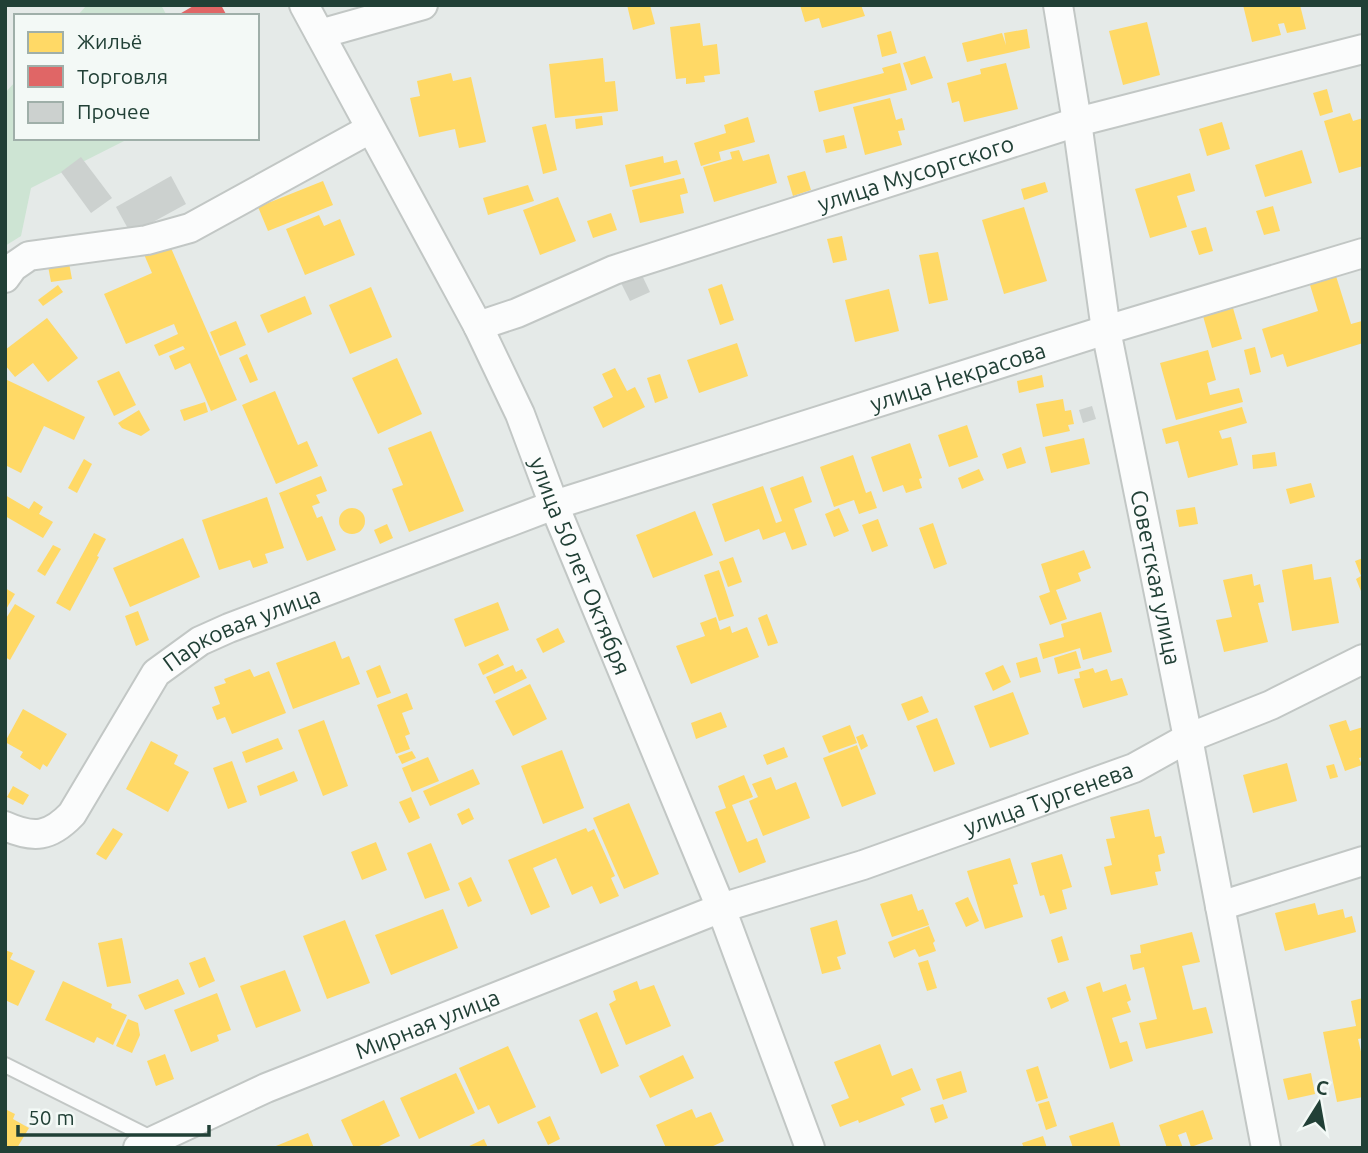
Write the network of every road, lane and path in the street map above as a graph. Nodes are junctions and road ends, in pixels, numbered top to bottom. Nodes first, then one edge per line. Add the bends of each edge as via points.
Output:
1 (304, 5) edge
2 (423, 5) edge
3 (1058, 5) edge
4 (320, 34) junction
5 (1363, 49) edge
6 (1077, 122) junction
7 (370, 129) junction
8 (1363, 254) edge
9 (5, 278) edge
10 (478, 326) junction
11 (1105, 330) junction
12 (554, 505) junction
13 (1363, 659) edge
14 (1188, 738) junction
15 (5, 826) edge
16 (1363, 861) edge
17 (1220, 906) junction
18 (721, 908) junction
19 (5, 1065) edge
20 (145, 1144) edge
21 (810, 1148) edge
22 (1266, 1148) edge

1 - 4 street, улица 50 лет Октября
2 - 4 street
3 - 6 street, Советская улица
4 - 7 street, улица 50 лет Октября
5 - 6 street, улица Мусоргского
6 - 10 street, улица Мусоргского via 614,270
6 - 11 street, Советская улица
7 - 9 street via 190,228 147,240 29,256
7 - 10 street, улица 50 лет Октября
8 - 11 street, улица Некрасова
10 - 12 street, улица 50 лет Октября via 520,414
11 - 12 street, улица Некрасова
11 - 14 street, Советская улица
12 - 15 street, Парковая улица via 200,641 156,673 72,814 57,830 37,835
12 - 18 street, улица 50 лет Октября
13 - 14 street, улица Тургенева via 1271,705
14 - 17 street, Советская улица
14 - 18 street, улица Тургенева via 1135,768 863,865
16 - 17 street
17 - 22 street, Советская улица
18 - 20 street, Мирная улица via 267,1088
18 - 21 street, улица 50 лет Октября
19 - 20 lane

